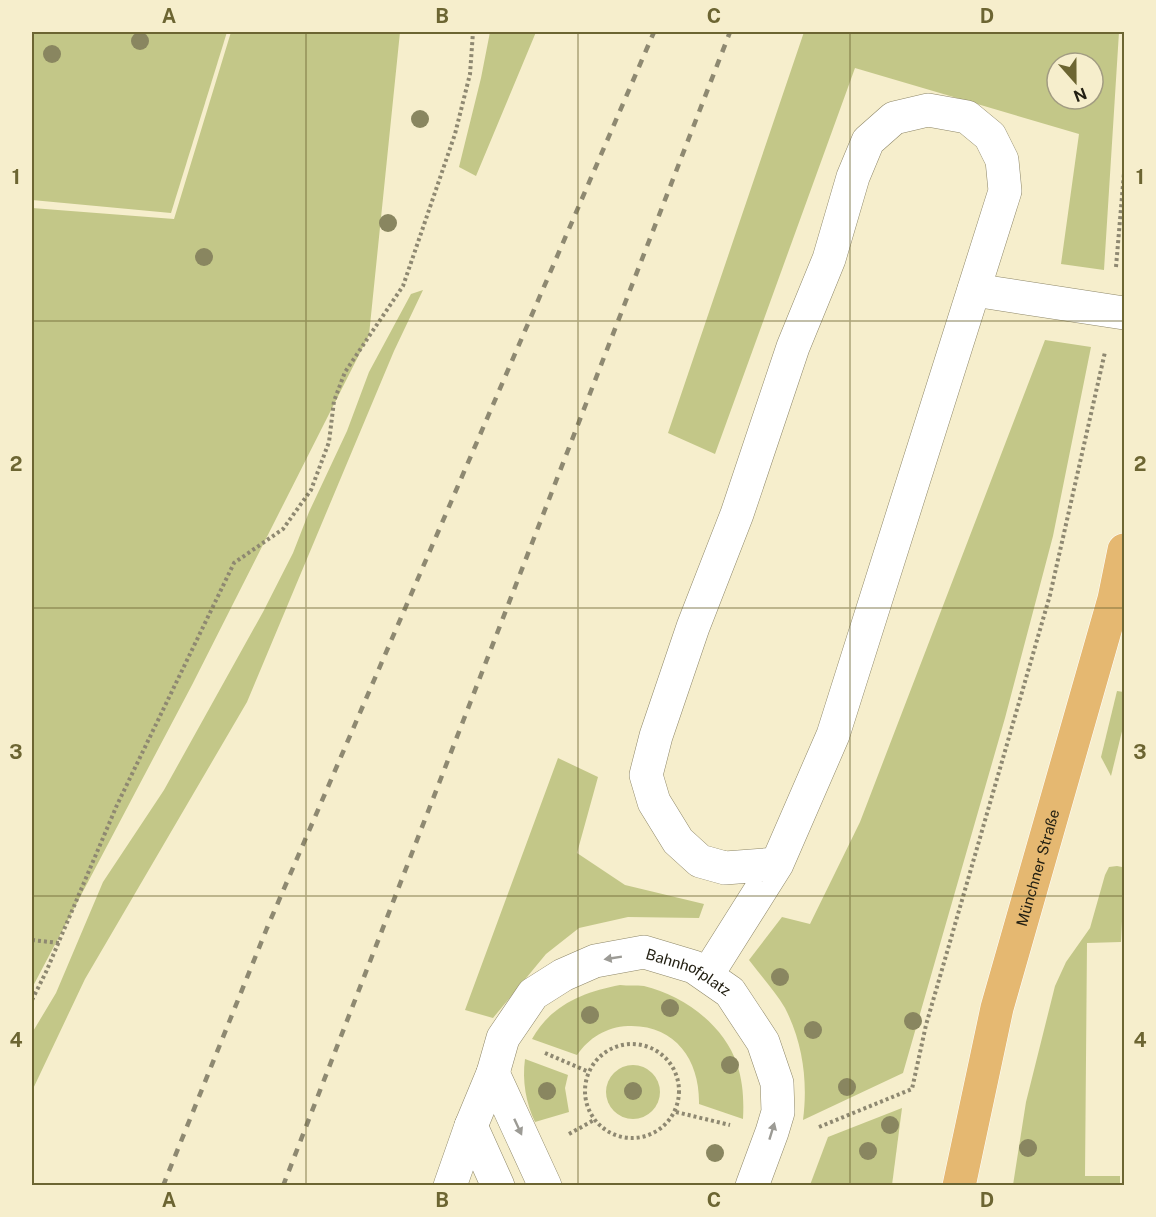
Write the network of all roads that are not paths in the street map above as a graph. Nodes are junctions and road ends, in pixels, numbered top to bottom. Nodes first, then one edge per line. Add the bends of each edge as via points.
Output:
1 (974, 290) junction
2 (1118, 313) edge
3 (1125, 550) edge
4 (777, 864) junction
5 (707, 975) junction
6 (493, 1073) junction
7 (471, 1126) junction
8 (450, 1185) edge
9 (498, 1185) edge
10 (545, 1185) edge
11 (752, 1185) edge
12 (959, 1185) edge

1 - 2 lane
1 - 4 lane via 833,735
1 - 4 lane via 1005,191 1002,160 990,136 967,117 928,110 894,118 868,141 853,177 829,259 793,347 737,514 693,627 646,775 654,802 678,841 700,861 725,868
3 - 12 main road, Münchner Straße via 997,1008
4 - 5 lane
5 -> 6 lane, Bahnhofplatz via 694,967 644,952 595,961 563,975 533,994 503,1038
11 -> 5 lane, Bahnhofplatz via 778,1112 777,1083 763,1042 730,992
6 - 7 lane, Bahnhofplatz
6 -> 10 lane
7 - 8 lane, Bahnhofplatz
7 - 9 lane

